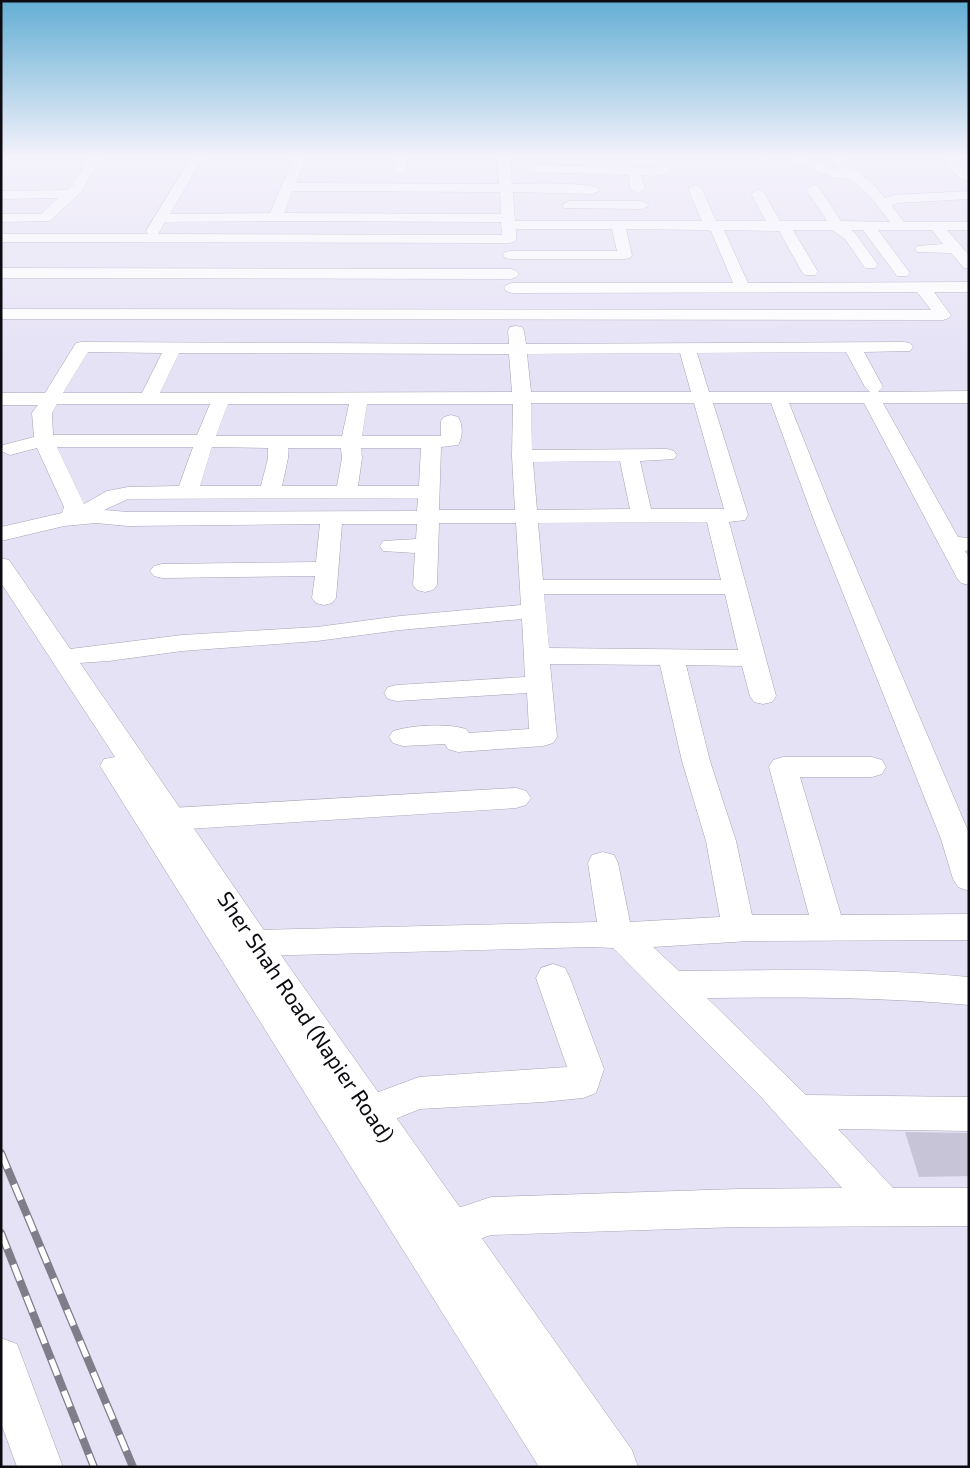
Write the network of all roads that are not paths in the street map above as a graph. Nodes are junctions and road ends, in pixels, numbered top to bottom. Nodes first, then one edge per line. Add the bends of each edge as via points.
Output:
1 (510, 225) joint
2 (157, 226) edge
3 (506, 226) edge
4 (565, 226) edge
5 (618, 226) junction
6 (649, 226) joint
7 (936, 226) junction
8 (969, 226) edge
9 (713, 227) junction
10 (780, 227) junction
11 (837, 227) junction
12 (868, 227) junction
13 (901, 227) joint
14 (850, 236) junction
15 (1, 238) edge
16 (149, 239) junction
17 (388, 239) junction
18 (835, 247) dead end
19 (922, 248) dead end
20 (955, 248) junction
21 (556, 255) junction
22 (597, 255) junction
23 (870, 265) dead end
24 (969, 265) edge
25 (810, 272) dead end
26 (1, 273) edge
27 (902, 273) dead end
28 (382, 274) junction
29 (558, 274) dead end
30 (601, 274) dead end
31 (512, 281) junction
32 (922, 287) junction
33 (969, 287) edge
34 (743, 288) junction
35 (1, 314) edge
36 (514, 316) junction
37 (852, 346) junction
38 (904, 346) dead end
39 (173, 348) junction
40 (687, 348) junction
41 (518, 349) junction
42 (873, 392) junction
43 (969, 397) edge
44 (359, 398) junction
45 (522, 398) junction
46 (702, 398) junction
47 (778, 398) junction
48 (1, 399) edge
49 (50, 399) junction
50 (148, 399) junction
51 (221, 399) junction
52 (451, 421) dead end
53 (266, 436) junction
54 (44, 442) junction
55 (204, 442) junction
56 (351, 442) junction
57 (431, 442) junction
58 (10, 449) dead end
59 (667, 455) dead end
60 (522, 456) junction
61 (629, 456) junction
62 (347, 492) junction
63 (429, 492) junction
64 (187, 493) junction
65 (265, 493) junction
66 (716, 515) junction
67 (642, 516) junction
68 (527, 517) junction
69 (71, 518) junction
70 (428, 518) junction
71 (253, 519) junction
72 (332, 519) junction
73 (1, 534) edge
74 (960, 544) edge
75 (391, 546) dead end
76 (426, 546) junction
77 (1, 565) edge
78 (327, 569) junction
79 (162, 571) dead end
80 (969, 578) edge
81 (424, 585) dead end
82 (532, 586) junction
83 (735, 587) junction
84 (1, 595) edge
85 (324, 598) dead end
86 (533, 611) junction
87 (537, 656) junction
88 (671, 657) junction
89 (753, 658) junction
90 (55, 659) junction
91 (539, 684) junction
92 (397, 693) dead end
93 (763, 696) dead end
94 (403, 737) dead end
95 (872, 768) dead end
96 (516, 798) dead end
97 (172, 819) junction
98 (603, 863) dead end
99 (969, 879) edge
100 (738, 928) junction
101 (829, 928) junction
102 (969, 928) edge
103 (616, 936) junction
104 (256, 943) junction
105 (553, 978) dead end
106 (672, 985) junction
107 (969, 991) edge
108 (370, 1112) junction
109 (798, 1112) junction
110 (969, 1114) edge
111 (884, 1207) junction
112 (969, 1207) edge
113 (451, 1229) junction
114 (1, 1360) edge
115 (40, 1467) edge
116 (566, 1467) edge
117 (615, 1467) edge

1 - 21 street
1 - 31 street
2 - 16 street
3 - 17 street
4 - 5 street
5 - 6 street
5 - 22 street via 625,255
6 - 9 street
7 - 8 street
7 - 13 street
7 - 20 street
9 - 10 street
9 - 34 street
10 - 11 street
10 - 25 street
11 - 12 street
11 - 14 street
12 - 13 street
12 - 27 street
14 - 18 street
14 - 23 street
15 - 16 street
16 - 17 street
17 - 28 street
19 - 20 street
20 - 24 street
21 - 22 street
21 - 29 street
22 - 30 street
26 - 28 street
28 - 31 street
31 - 34 street
31 - 36 street
32 - 33 street
32 - 34 street
32 - 36 street via 943,315
35 - 36 street
36 - 41 street
37 - 38 street
37 - 40 street
37 - 42 street
39 - 41 street
39 - 49 street via 82,347
39 - 50 street
40 - 41 street
40 - 46 street
41 - 45 street
42 - 43 street
42 - 47 street
42 - 74 street
44 - 45 street
44 - 51 street
44 - 56 street
45 - 46 street
45 - 60 street
46 - 47 street
46 - 66 street via 737,515
47 - 99 street via 956,839
48 - 49 street
49 - 50 street
49 - 54 street via 41,418
50 - 51 street
51 - 55 street
52 - 57 street via 451,442
53 - 55 street
53 - 56 street
53 - 65 street via 278,458
54 - 55 street
54 - 58 street
54 - 69 street via 75,507
55 - 64 street
56 - 57 street
56 - 62 street
57 - 63 street
59 - 61 street
60 - 61 street
60 - 68 street
61 - 67 street
62 - 63 street
62 - 65 street
63 - 70 street
64 - 65 street
64 - 69 street via 128,493
65 - 71 street
66 - 67 street
66 - 83 street
67 - 68 street
68 - 70 street
68 - 82 street
69 - 71 street
69 - 73 street
70 - 72 street
70 - 76 street
71 - 72 street
72 - 78 street
74 - 80 street
75 - 76 street
76 - 81 street
77 - 90 street, Sher Shah Road (Napier Road)
78 - 79 street
78 - 85 street
82 - 83 street
82 - 86 street
83 - 89 street
84 - 90 street, Sher Shah Road (Napier Road)
86 - 87 street
86 - 90 street via 317,634 182,643
87 - 88 street
87 - 91 street
88 - 89 street
88 - 100 street via 696,762 721,841
89 - 93 street
90 - 97 street, Sher Shah Road (Napier Road)
90 - 116 street, Sher Shah Road (Napier Road)
91 - 92 street
91 - 94 street via 543,737 458,743 456,736
95 - 101 street via 784,767
96 - 97 street
97 - 104 street, Sher Shah Road (Napier Road)
98 - 103 street
100 - 101 street
100 - 103 street
101 - 102 street
103 - 104 street via 590,934
103 - 106 street via 621,936
104 - 108 street, Sher Shah Road (Napier Road)
105 - 108 street via 586,1068 583,1082 419,1093
106 - 107 street via 905,984
106 - 109 street
108 - 113 street, Sher Shah Road (Napier Road)
109 - 110 street
109 - 111 street
111 - 112 street
111 - 113 street via 491,1216
113 - 117 street, Sher Shah Road (Napier Road)
114 - 115 street

